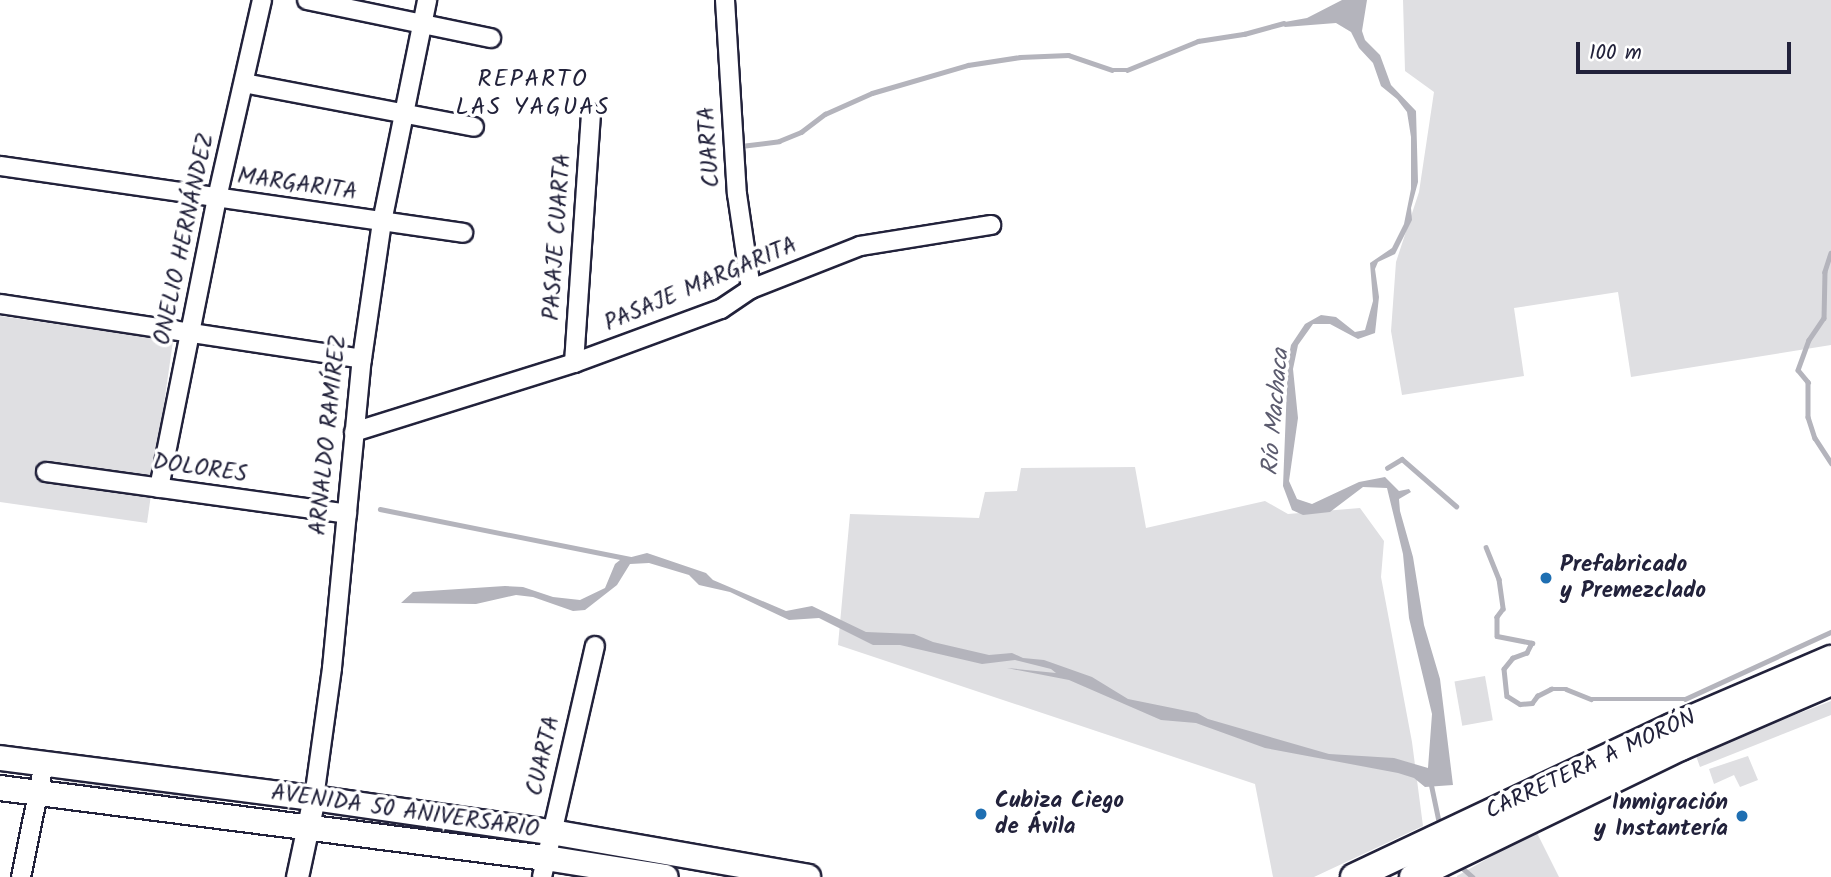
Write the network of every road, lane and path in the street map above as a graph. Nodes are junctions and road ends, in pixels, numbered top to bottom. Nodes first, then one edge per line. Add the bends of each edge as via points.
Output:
1 (262, 0) edge
2 (307, 0) edge
3 (427, 0) edge
4 (725, 0) edge
5 (422, 25) junction
6 (491, 38) dead end
7 (244, 83) junction
8 (404, 113) junction
9 (591, 114) dead end
10 (474, 127) dead end
11 (0, 166) edge
12 (217, 198) junction
13 (382, 222) junction
14 (991, 225) dead end
15 (463, 233) dead end
16 (751, 289) junction
17 (0, 304) edge
18 (190, 333) junction
19 (362, 359) junction
20 (574, 363) junction
21 (354, 432) junction
22 (46, 472) dead end
23 (159, 488) junction
24 (347, 513) junction
25 (595, 646) dead end
26 (1831, 659) edge
27 (1831, 682) edge
28 (0, 758) edge
29 (44, 764) junction
30 (0, 788) edge
31 (38, 792) junction
32 (314, 798) junction
33 (308, 826) junction
34 (551, 832) junction
35 (1458, 842) junction
36 (1433, 854) junction
37 (544, 867) edge
38 (22, 877) edge
39 (297, 877) edge
40 (666, 877) edge
41 (805, 877) edge
42 (1354, 877) edge
43 (1413, 877) edge

1 - 7 street, ONELIO HERNÁNDEZ
2 - 5 street
3 - 5 street, ARNALDO RAMÍREZ
4 - 16 street, CUARTA via 737,194
5 - 6 street
5 - 8 street, ARNALDO RAMÍREZ
7 - 8 street
7 - 12 street, ONELIO HERNÁNDEZ
8 - 10 street
8 - 13 street, ARNALDO RAMÍREZ
9 - 20 street, PASAJE CUARTA
11 - 12 street, MARGARITA
12 - 13 street, MARGARITA
12 - 18 street, ONELIO HERNÁNDEZ
13 - 15 street, MARGARITA
13 - 19 street, ARNALDO RAMÍREZ
14 - 16 street, PASAJE MARGARITA via 860,246
16 - 20 street, PASAJE MARGARITA via 721,309
17 - 18 street
18 - 19 street
18 - 23 street, ONELIO HERNÁNDEZ
19 - 21 street, ARNALDO RAMÍREZ
20 - 21 street, PASAJE MARGARITA
21 - 24 street, ARNALDO RAMÍREZ
22 - 23 street, DOLORES
23 - 24 street, DOLORES
24 - 32 street, ARNALDO RAMÍREZ
25 - 34 street, CUARTA
26 - 35 main road, CARRETERA A MORÓN via 1672,727
27 - 35 main road, CARRETERA A MORÓN
28 - 29 main road, AVENIDA 50 ANIVERSARIO
29 - 31 street
29 - 32 main road, AVENIDA 50 ANIVERSARIO
30 - 31 main road, AVENIDA 50 ANIVERSARIO
31 - 33 main road, AVENIDA 50 ANIVERSARIO
31 - 38 street
32 - 33 street, ARNALDO RAMÍREZ
32 - 34 main road, AVENIDA 50 ANIVERSARIO
33 - 37 main road, AVENIDA 50 ANIVERSARIO
33 - 39 street, ARNALDO RAMÍREZ
34 - 37 street, CUARTA
34 - 41 main road, AVENIDA 50 ANIVERSARIO
35 - 36 main road, CARRETERA A MORÓN
36 - 42 main road, CARRETERA A MORÓN
36 - 43 main road, CARRETERA A MORÓN
37 - 40 main road, AVENIDA 50 ANIVERSARIO

